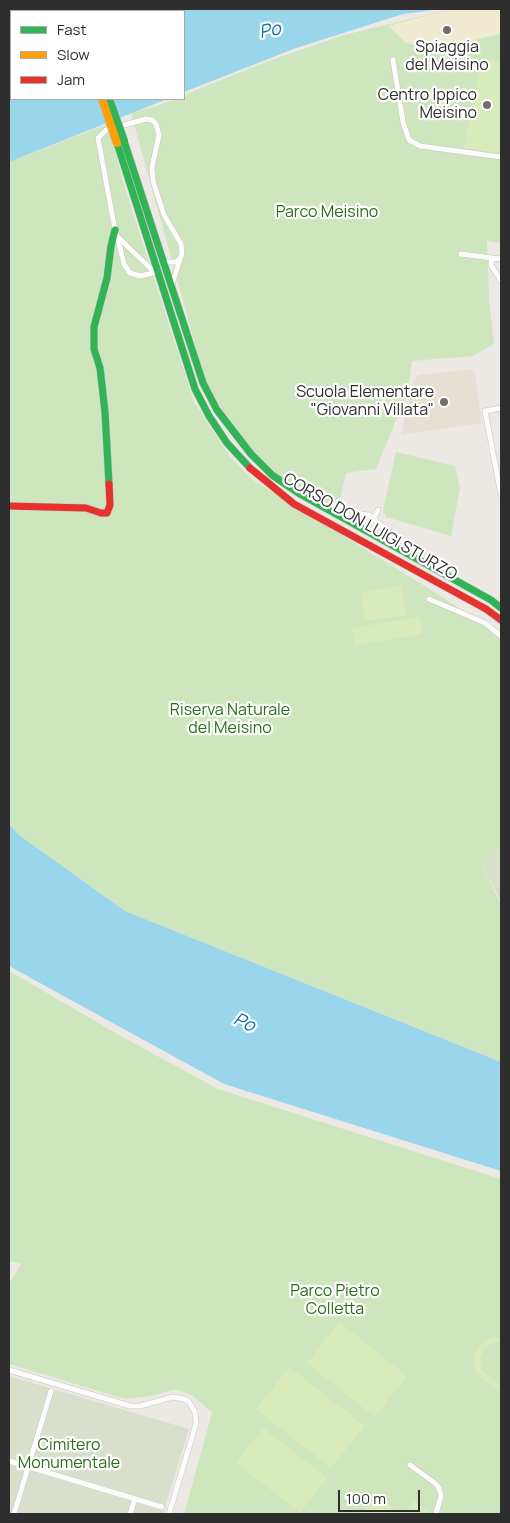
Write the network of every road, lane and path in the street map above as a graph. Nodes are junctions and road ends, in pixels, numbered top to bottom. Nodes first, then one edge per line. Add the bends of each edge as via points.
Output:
1 (392, 60) dead end
2 (102, 100) edge
3 (109, 100) edge
4 (120, 142) junction
5 (501, 157) edge
6 (116, 233) junction
7 (461, 254) dead end
8 (492, 258) junction
9 (180, 259) junction
10 (501, 259) edge
11 (165, 262) junction
12 (157, 272) junction
13 (501, 281) edge
14 (172, 285) junction
15 (501, 408) edge
16 (501, 495) edge
17 (9, 506) edge
18 (378, 510) dead end
19 (356, 511) dead end
20 (374, 518) junction
21 (410, 555) junction
22 (429, 599) dead end
23 (501, 608) edge
24 (501, 620) edge
25 (501, 636) edge
26 (9, 1370) edge
27 (51, 1391) dead end
28 (9, 1461) edge
29 (410, 1465) dead end
30 (28, 1466) junction
31 (134, 1499) junction
32 (162, 1507) dead end
33 (14, 1514) edge
34 (130, 1514) edge
35 (169, 1514) edge
36 (436, 1514) edge

1 - 5 street via 409,140 420,146
2 - 4 main road, bridge
3 - 4 main road, bridge
4 - 11 main road, CORSO DON LUIGI STURZO
4 - 12 main road, CORSO DON LUIGI STURZO
6 - 9 street via 98,138 106,130 152,120 159,135 152,167 153,181 164,215 181,244
6 - 12 street
6 - 12 street via 124,264 130,273 140,276
6 - 17 main road via 94,327 94,349 100,368 105,412 109,510 101,513 86,508
7 - 8 street
8 - 10 street
8 - 13 street via 492,265
9 - 11 street
9 - 14 street
11 - 14 main road, CORSO DON LUIGI STURZO
12 - 24 main road, CORSO DON LUIGI STURZO via 195,389 209,416 242,462 294,504
14 - 21 main road, CORSO DON LUIGI STURZO via 203,383 217,410 250,454 272,475 300,494
15 - 16 street via 485,411
18 - 20 street
19 - 20 street
20 - 21 street via 399,537
21 - 23 main road, CORSO DON LUIGI STURZO
22 - 25 street via 485,623
26 - 35 street via 130,1406 173,1397 189,1402 195,1412 196,1424
27 - 30 street
28 - 30 street
29 - 36 street via 439,1488 441,1496
30 - 31 street
30 - 33 street
31 - 32 street
31 - 34 street

